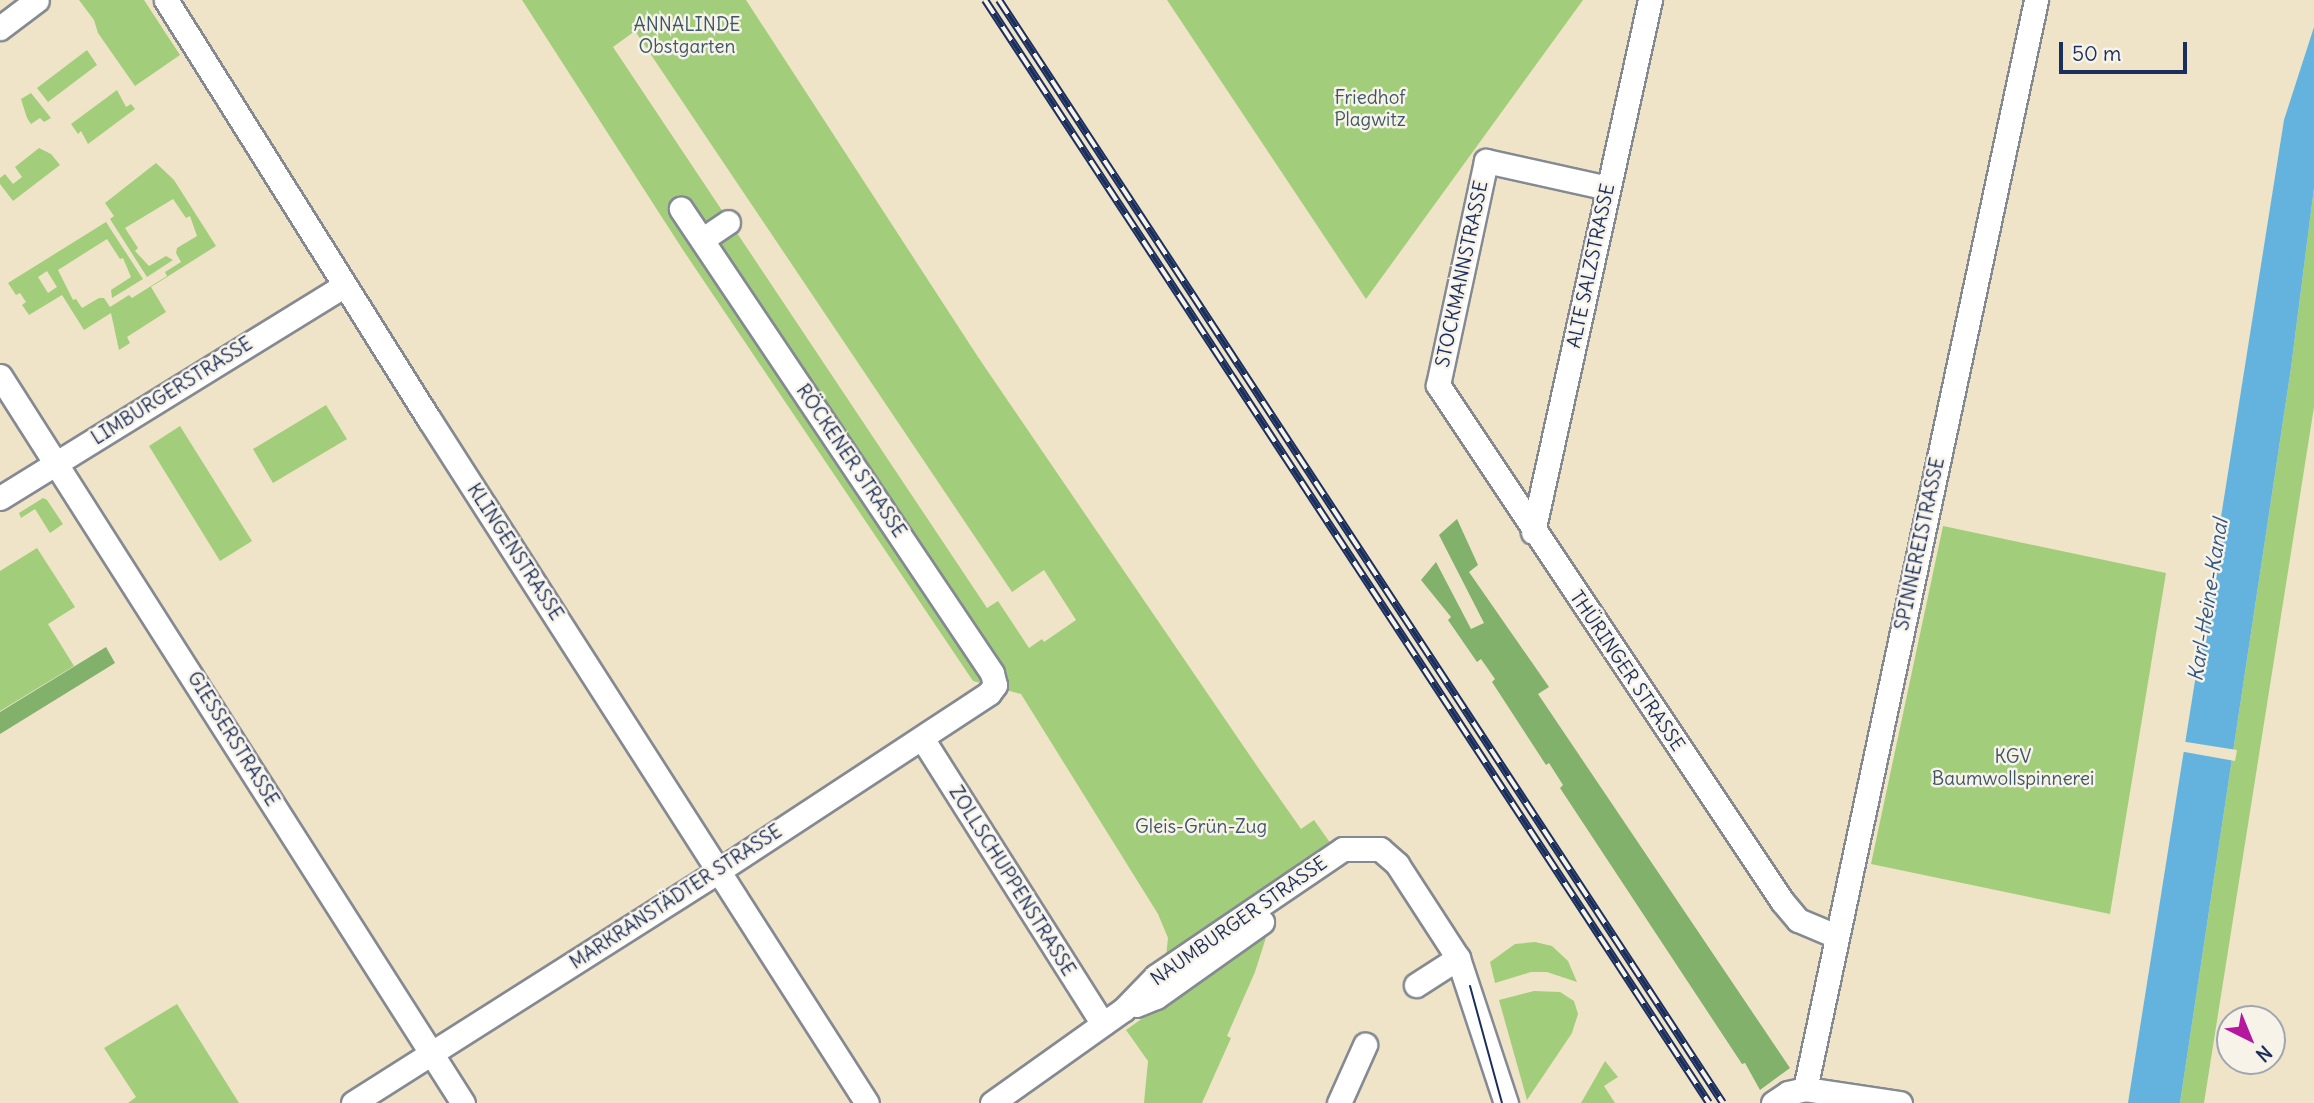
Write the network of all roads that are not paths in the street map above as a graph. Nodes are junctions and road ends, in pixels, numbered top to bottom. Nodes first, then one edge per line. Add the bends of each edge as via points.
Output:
1 (37, 0) edge
2 (166, 0) edge
3 (1650, 0) edge
4 (2035, 0) edge
5 (0, 28) edge
6 (1608, 188) junction
7 (681, 209) dead end
8 (728, 222) dead end
9 (703, 239) junction
10 (345, 285) junction
11 (0, 376) edge
12 (1438, 385) joint
13 (54, 464) junction
14 (0, 498) edge
15 (1533, 532) junction
16 (995, 685) joint
17 (922, 738) junction
18 (720, 870) junction
19 (1836, 936) junction
20 (1458, 958) junction
21 (1416, 985) dead end
22 (1103, 1024) junction
23 (1364, 1045) dead end
24 (431, 1053) junction
25 (1805, 1089) junction
26 (353, 1103) edge
27 (463, 1103) edge
28 (867, 1103) edge
29 (992, 1103) edge
30 (1339, 1103) edge
31 (1506, 1103) edge
32 (1773, 1103) edge
33 (1900, 1103) edge

1 - 5 street
2 - 10 street, KLINGENSTRASSE
3 - 6 street, ALTE SALZSTRASSE
4 - 19 street, SPINNEREISTRASSE
6 - 12 street, STOCKMANNSTRASSE via 1486,161
6 - 15 street, ALTE SALZSTRASSE
7 - 9 street, RÖCKENER STRASSE
8 - 9 street
9 - 16 street, RÖCKENER STRASSE via 992,673
10 - 13 street, LIMBURGERSTRASSE
10 - 18 street, KLINGENSTRASSE
11 - 13 street, GIESSERSTRASSE
12 - 15 street, THÜRINGER STRASSE
13 - 14 street, LIMBURGERSTRASSE
13 - 24 street, GIESSERSTRASSE via 160,623
15 - 19 street, THÜRINGER STRASSE via 1782,901 1798,920
16 - 17 street, MARKRANSTÄDTER STRASSE
17 - 18 street, MARKRANSTÄDTER STRASSE
17 - 22 street, ZOLLSCHUPPENSTRASSE
18 - 24 street, MARKRANSTÄDTER STRASSE
18 - 28 street, KLINGENSTRASSE
19 - 25 street, SPINNEREISTRASSE
20 - 21 street
20 - 22 street, NAUMBURGER STRASSE via 1397,864 1372,849 1156,997
20 - 31 street
22 - 29 street, NAUMBURGER STRASSE
23 - 30 street
24 - 26 street, MARKRANSTÄDTER STRASSE
24 - 27 street, GIESSERSTRASSE
25 - 32 street
25 - 33 street

